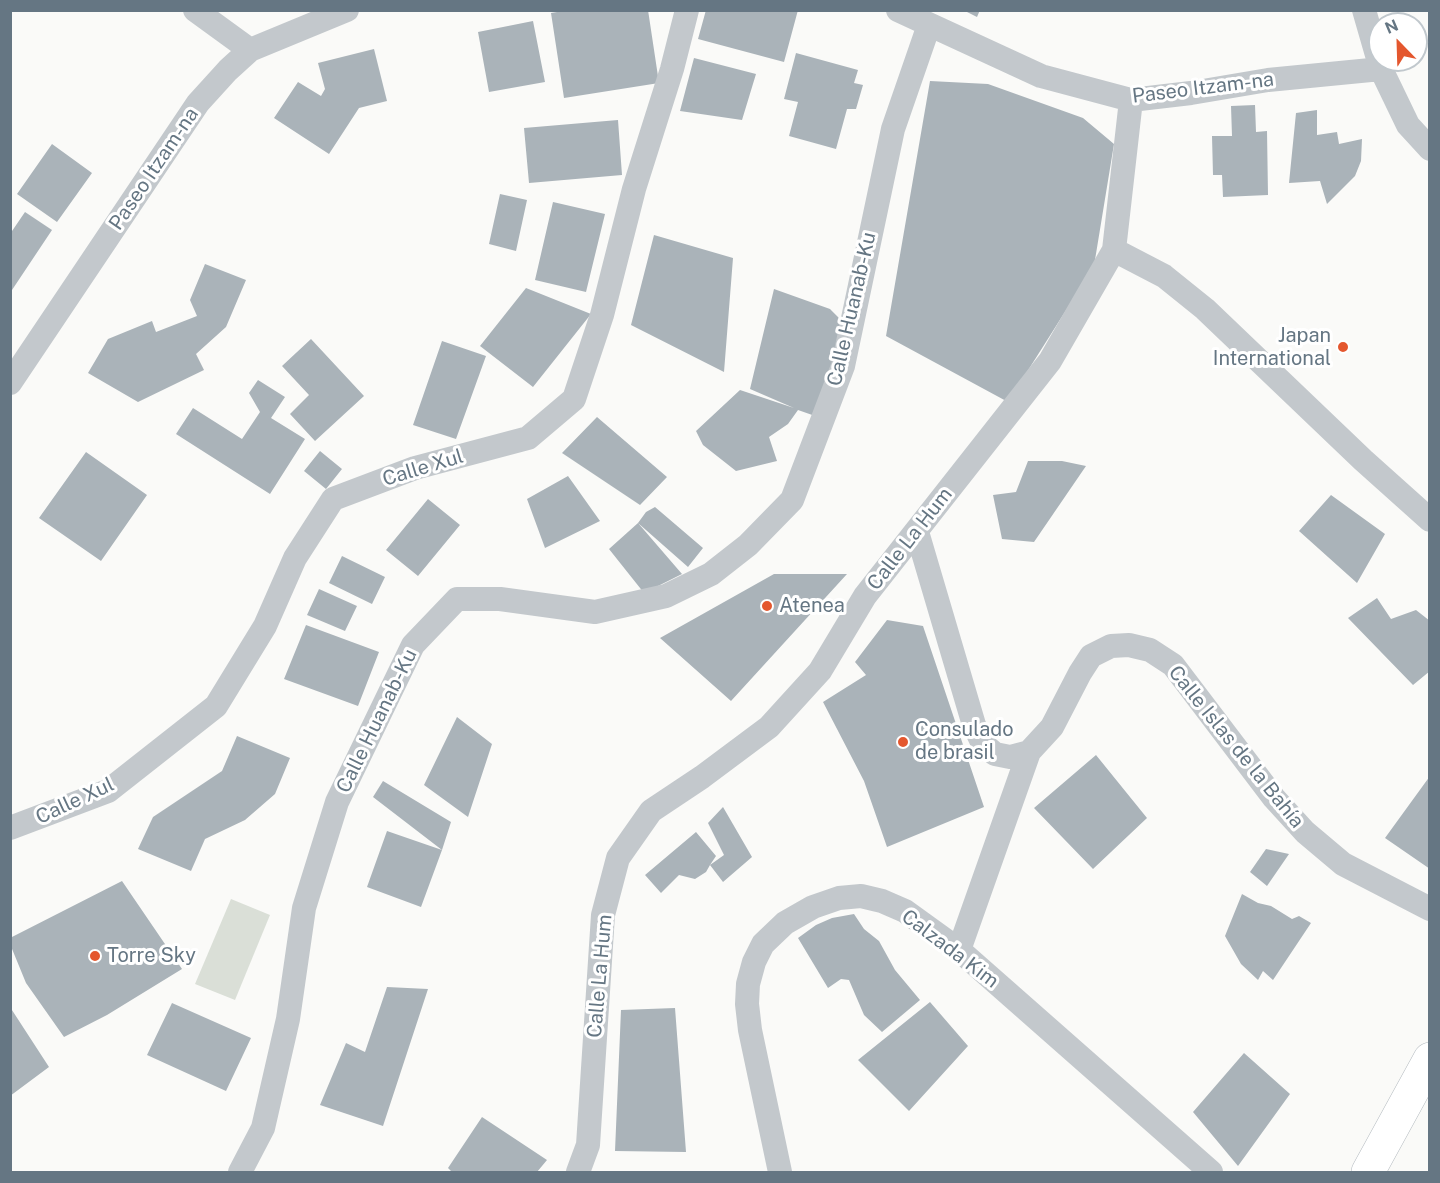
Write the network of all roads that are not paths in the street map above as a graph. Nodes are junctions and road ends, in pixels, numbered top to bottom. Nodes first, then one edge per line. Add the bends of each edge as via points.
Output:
1 (195, 10) edge
2 (347, 10) edge
3 (687, 10) edge
4 (898, 10) edge
5 (929, 25) junction
6 (250, 50) junction
7 (1368, 70) edge
8 (1382, 72) edge
9 (1131, 100) junction
10 (1430, 149) edge
11 (1114, 250) junction
12 (10, 383) edge
13 (1430, 520) edge
14 (917, 532) junction
15 (1029, 752) junction
16 (10, 828) edge
17 (1430, 909) edge
18 (959, 950) junction
19 (1430, 1059) edge
20 (240, 1173) edge
21 (578, 1173) edge
22 (780, 1173) edge
23 (1211, 1173) edge
24 (1368, 1173) edge

1 - 6 street
2 - 6 street, Paseo Itzam-na
3 - 16 street, Calle Xul via 634,189 602,315 574,399 528,438 415,468 333,499 295,558 265,626 216,706 108,790
4 - 5 street, Paseo Itzam-na
5 - 9 street, Paseo Itzam-na via 1041,76
5 - 20 street, Calle Huanab-Ku via 893,129 843,366 792,500 748,545 711,574 666,596 595,612 500,599 457,599 412,645 337,802 304,908 288,1019 263,1128
6 - 12 street, Paseo Itzam-na via 198,103
7 - 9 street, Paseo Itzam-na
8 - 10 street via 1408,125
9 - 11 street, Calle La Hum
11 - 13 street via 1164,276 1205,309
11 - 14 street, Calle La Hum via 1050,361
14 - 15 street via 963,693 983,744 996,754 1010,757
14 - 21 street, Calle La Hum via 865,596 820,670 769,727 651,811 618,858 603,915 588,1145
15 - 17 street, Calle Islas de la Bahía via 1052,727 1091,656 1111,646 1150,650 1173,665 1274,798 1305,832 1343,864
15 - 18 street
18 - 22 street, Calzada Kim via 905,911 861,896 838,898 813,907 785,923 763,944 748,984 747,1004
18 - 23 street, Calzada Kim
19 - 24 street

